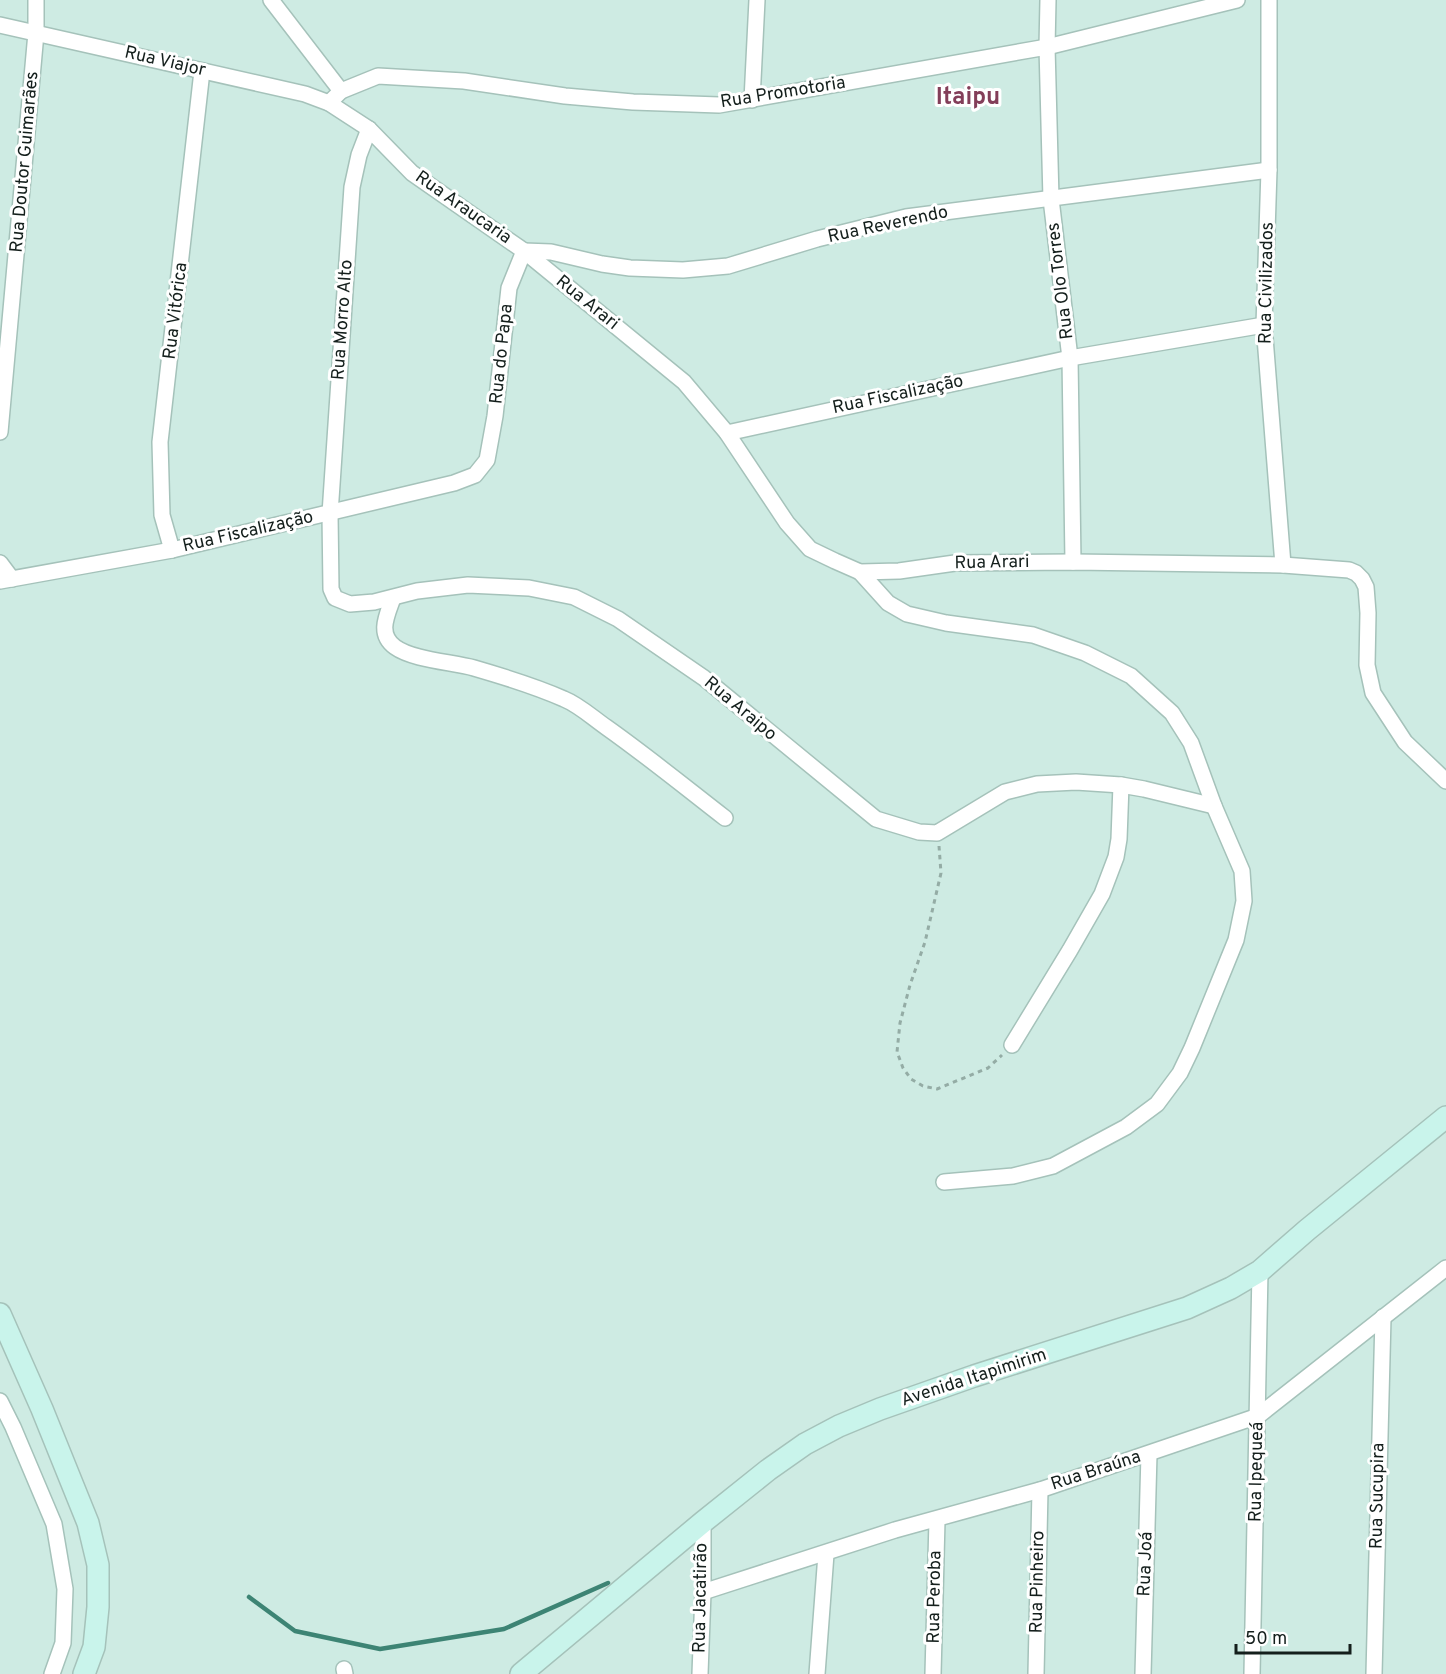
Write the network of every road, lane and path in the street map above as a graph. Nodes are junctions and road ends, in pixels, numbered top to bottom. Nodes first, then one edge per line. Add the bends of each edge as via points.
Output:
1 (36, 0) edge
2 (272, 0) edge
3 (757, 0) edge
4 (1048, 0) edge
5 (1237, 0) edge
6 (1269, 0) edge
7 (0, 25) edge
8 (36, 33) junction
9 (1047, 47) junction
10 (202, 71) junction
11 (341, 91) junction
12 (752, 100) junction
13 (329, 103) junction
14 (369, 129) junction
15 (1269, 170) junction
16 (1051, 199) junction
17 (524, 250) junction
18 (728, 266) joint
19 (1264, 325) junction
20 (1070, 358) junction
21 (0, 432) edge
22 (727, 433) junction
23 (488, 460) joint
24 (330, 514) junction
25 (172, 549) junction
26 (1073, 562) junction
27 (0, 563) edge
28 (1283, 565) junction
29 (860, 572) junction
30 (6, 580) edge
31 (393, 598) junction
32 (1446, 781) edge
33 (1121, 785) junction
34 (1214, 806) junction
35 (725, 818) dead end
36 (937, 833) junction
37 (1012, 1045) joint
38 (1446, 1117) edge
39 (944, 1182) dead end
40 (1446, 1268) edge
41 (1260, 1271) junction
42 (1383, 1317) junction
43 (2, 1323) edge
44 (0, 1401) edge
45 (1258, 1416) junction
46 (1149, 1454) junction
47 (1040, 1490) junction
48 (937, 1520) junction
49 (703, 1522) junction
50 (826, 1554) junction
51 (703, 1592) junction
52 (52, 1674) edge
53 (84, 1674) edge
54 (521, 1674) edge
55 (700, 1674) edge
56 (817, 1674) edge
57 (933, 1674) edge
58 (1036, 1674) edge
59 (1143, 1674) edge
60 (1252, 1674) edge
61 (1374, 1674) edge

1 - 8 street, Rua Doutor Guimarães
2 - 11 street
3 - 12 street
4 - 9 street, Rua Olo Torres
5 - 9 street, Rua Promotoria
6 - 15 street, Rua Civilizados
7 - 8 street, Rua Viajor
8 - 10 street, Rua Viajor
8 - 21 street, Rua Doutor Guimarães
9 - 12 street, Rua Promotoria
9 - 16 street, Rua Olo Torres
10 - 13 street, Rua Viajor
10 - 25 street, Rua Vitórica via 160,442 162,514
11 - 12 street, Rua Promotoria via 378,76 406,76 633,102 719,105
11 - 13 street, Rua Promotoria
13 - 14 street, Rua Araucaria
14 - 17 street, Rua Araucaria via 412,173
14 - 24 street, Rua Morro Alto via 352,187
15 - 16 street
15 - 19 street, Rua Civilizados
16 - 18 street, Rua Reverendo via 906,217
16 - 20 street, Rua Olo Torres
17 - 18 street, Rua Araucaria via 630,268 683,270
17 - 22 street, Rua Arari via 684,382
17 - 23 street, Rua do Papa via 510,288
19 - 20 street
19 - 28 street, Rua Civilizados
20 - 22 street, Rua Fiscalização
20 - 26 street, Rua Olo Torres
22 - 29 street, Rua Arari via 787,523 810,549
23 - 24 street, Rua Fiscalização via 475,475 454,483
24 - 25 street, Rua Fiscalização
24 - 31 street, Rua Araipo via 331,589 335,598 350,604
25 - 30 street, Rua Fiscalização
26 - 28 street, Rua Arari
26 - 29 street, Rua Arari via 955,563
27 - 30 street
28 - 32 street, Rua Arari via 1349,570 1362,579 1368,614 1367,665 1373,693 1405,742
29 - 34 street via 888,603 907,614 1033,635 1085,652 1131,676 1172,713 1191,743
31 - 35 street via 384,630 396,648 483,671 568,700
31 - 36 street, Rua Araipo via 468,585 529,588 574,597 618,619 704,678 876,819 919,832
33 - 34 street
33 - 36 street via 1037,784 1005,792
33 - 37 street via 1116,857 1102,894
34 - 39 street via 1242,871 1244,901 1236,940 1180,1072 1157,1104 1126,1127 1053,1166 1013,1176
36 - 37 path via 941,873 926,942 900,1023 897,1052 911,1079 937,1089 988,1068
38 - 41 main road, Avenida Itapimirim
40 - 42 street, Rua Braúna
41 - 45 street, Rua Ipequeá
41 - 49 main road, Avenida Itapimirim via 1187,1308 974,1376 839,1426 805,1444
42 - 45 street, Rua Braúna
42 - 61 street, Rua Sucupira
43 - 53 main road via 88,1523 98,1565 94,1647
44 - 52 street via 54,1524 65,1589 63,1643
45 - 46 street, Rua Braúna
45 - 60 street, Rua Ipequeá
46 - 47 street, Rua Braúna
46 - 59 street, Rua Joá
47 - 48 street, Rua Braúna
47 - 58 street, Rua Pinheiro
48 - 50 street, Rua Braúna via 894,1530
48 - 57 street, Rua Peroba
49 - 51 street, Rua Jacatirão
49 - 54 main road, Avenida Itapimirim
50 - 51 street, Rua Braúna
50 - 56 street
51 - 55 street, Rua Jacatirão

